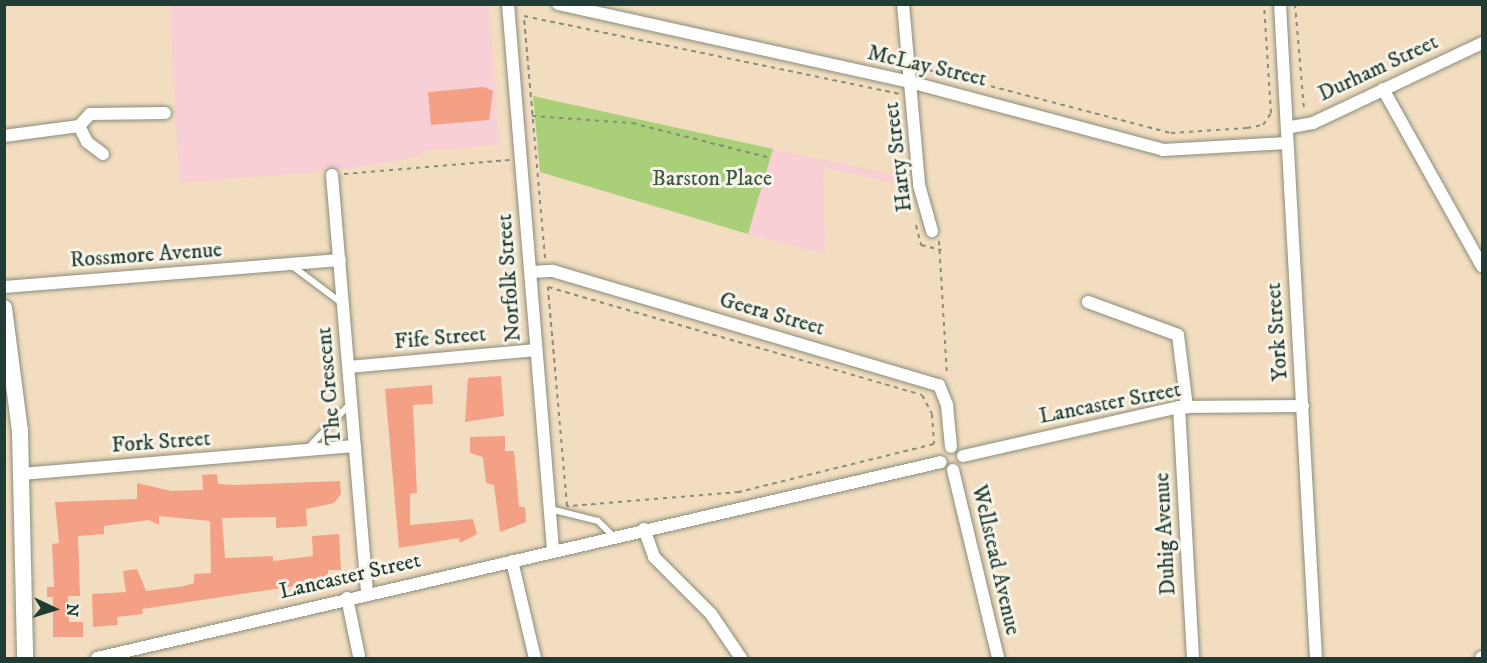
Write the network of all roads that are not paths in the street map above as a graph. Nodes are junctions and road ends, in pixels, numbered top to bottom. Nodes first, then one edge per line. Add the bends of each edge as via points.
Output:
1 (508, 4) edge
2 (558, 4) edge
3 (903, 4) edge
4 (1280, 4) edge
5 (1482, 43) edge
6 (910, 82) junction
7 (1383, 89) junction
8 (165, 113) dead end
9 (79, 126) junction
10 (1291, 127) junction
11 (4, 136) edge
12 (1287, 143) junction
13 (103, 154) dead end
14 (332, 175) road end
15 (932, 231) road end
16 (340, 260) junction
17 (291, 265) junction
18 (1482, 266) edge
19 (531, 272) junction
20 (4, 287) edge
21 (1088, 302) dead end
22 (343, 304) junction
23 (4, 308) edge
24 (536, 350) junction
25 (349, 367) junction
26 (352, 401) junction
27 (1303, 406) junction
28 (1183, 407) junction
29 (355, 446) junction
30 (951, 447) junction
31 (304, 452) junction
32 (963, 456) junction
33 (940, 462) junction
34 (953, 470) junction
35 (21, 474) junction
36 (549, 509) junction
37 (644, 529) junction
38 (612, 535) junction
39 (553, 549) junction
40 (512, 561) junction
41 (367, 593) junction
42 (347, 598) junction
43 (360, 656) dead end
44 (25, 658) edge
45 (97, 658) edge
46 (535, 658) edge
47 (741, 658) edge
48 (998, 658) edge
49 (1192, 658) edge
50 (1316, 658) edge

1 - 19 street, Norfolk Street
2 - 6 street, McLay Street
3 - 6 street, Harty Street
4 - 10 street, York Street
5 - 7 street, Durham Street
6 - 12 street, McLay Street via 1163,150
6 - 15 street, Harty Street via 919,185
7 - 10 street, Durham Street via 1313,123
7 - 18 street
8 - 9 street via 90,114
9 - 11 street
9 - 13 street via 87,142
10 - 12 street, York Street
12 - 27 street, York Street
14 - 16 street, The Crescent
16 - 17 street, Rossmore Avenue
16 - 22 street, The Crescent
17 - 20 street, Rossmore Avenue
17 - 22 lane
19 - 24 street, Norfolk Street
19 - 30 street, Geera Street via 564,275 939,385 944,393
21 - 28 street, Duhig Avenue via 1178,335
22 - 25 street, The Crescent
23 - 35 main road
24 - 25 street, Fife Street
24 - 36 street, Norfolk Street
25 - 26 street, The Crescent
26 - 29 street, The Crescent
26 - 31 lane
27 - 28 street, Lancaster Street
27 - 50 street, York Street
28 - 32 street, Lancaster Street
28 - 49 street, Duhig Avenue
29 - 31 street, Fork Street
29 - 41 street, The Crescent
30 - 32 street
30 - 33 street
31 - 35 street, Fork Street
32 - 34 street
33 - 34 street
33 - 37 street, Lancaster Street
34 - 48 street, Wellstead Avenue
35 - 44 main road
36 - 38 lane via 598,521
36 - 39 street, Norfolk Street
37 - 38 street, Lancaster Street
37 - 47 street via 654,557 711,614
38 - 39 street, Lancaster Street
39 - 40 street, Lancaster Street
40 - 41 street, Lancaster Street
40 - 46 street
41 - 42 street, Lancaster Street
42 - 43 street
42 - 45 street, Lancaster Street

